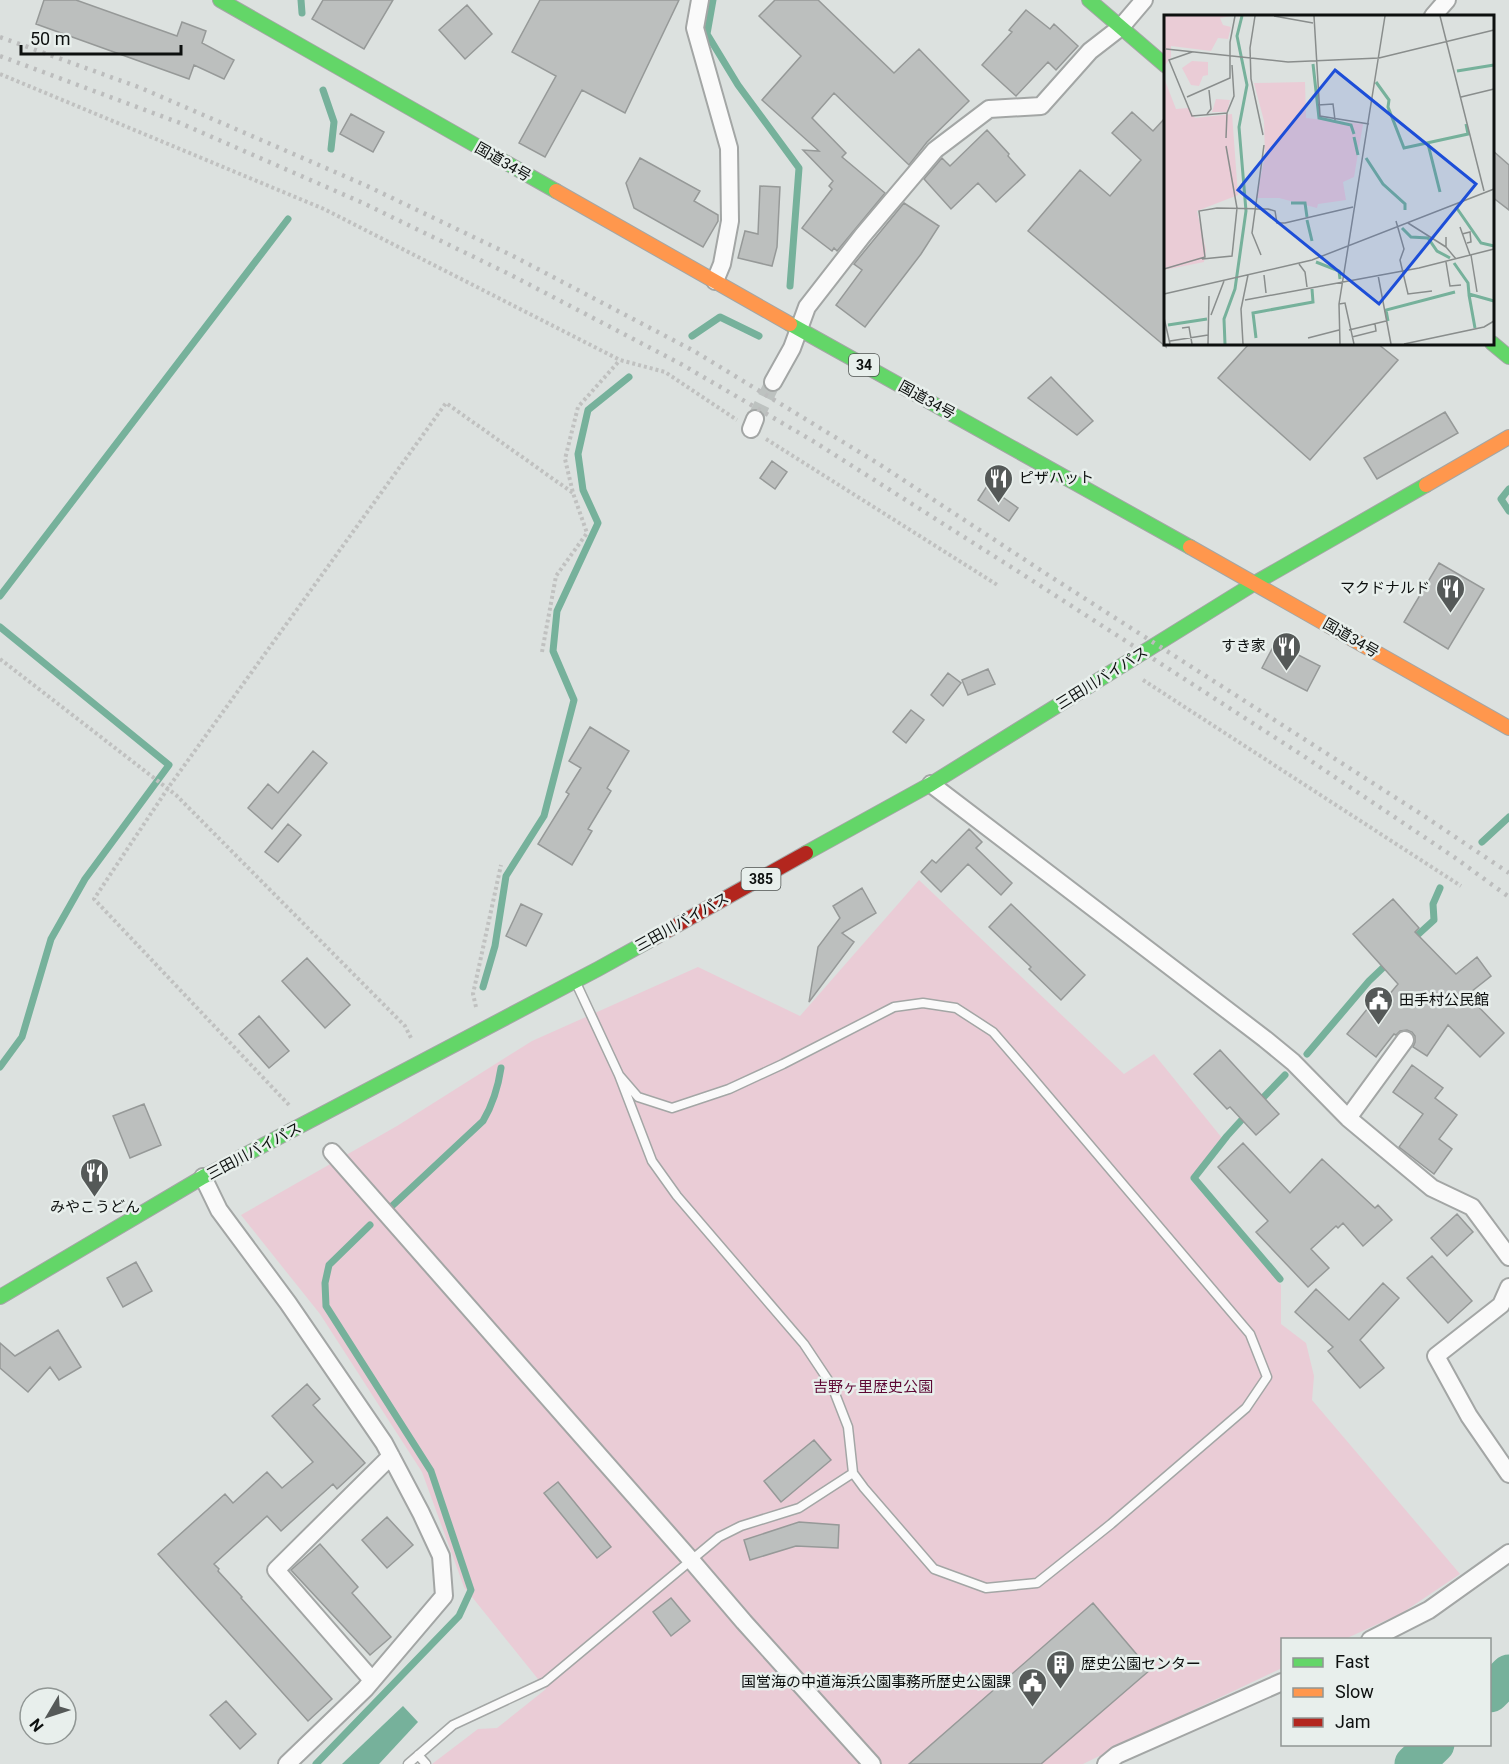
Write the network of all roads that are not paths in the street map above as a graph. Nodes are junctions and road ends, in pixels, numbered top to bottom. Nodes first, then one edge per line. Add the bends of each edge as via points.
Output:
1 (220, 0) edge
2 (700, 0) edge
3 (1089, 0) edge
4 (1144, 0) edge
5 (1447, 0) edge
6 (1434, 15) edge
7 (1121, 27) junction
8 (1164, 64) edge
9 (716, 281) junction
10 (798, 328) junction
11 (1494, 345) edge
12 (1509, 357) edge
13 (773, 382) tunnel mouth
14 (1509, 437) edge
15 (1255, 583) junction
16 (1509, 728) edge
17 (931, 784) junction
18 (575, 981) junction
19 (1405, 1040) dead end
20 (619, 1075) junction
21 (1348, 1118) junction
22 (332, 1152) dead end
23 (203, 1177) junction
24 (1509, 1257) edge
25 (1509, 1287) edge
26 (0, 1297) edge
27 (391, 1456) junction
28 (853, 1473) junction
29 (1509, 1474) edge
30 (1509, 1553) edge
31 (691, 1560) junction
32 (1374, 1638) edge
33 (372, 1680) junction
34 (1281, 1682) edge
35 (418, 1755) junction
36 (287, 1764) edge
37 (408, 1764) edge
38 (426, 1764) edge
39 (872, 1764) edge
40 (1106, 1764) edge

1 - 9 main road, 国道34号 / 34
2 - 9 street via 695,28 729,148 730,221
3 - 7 main road
4 - 7 street
5 - 6 street
7 - 8 main road
7 - 10 street via 1090,51 1041,106 989,110 935,150 807,307
9 - 10 main road, 国道34号 / 34
10 - 13 street
10 - 15 main road, 国道34号 / 34
11 - 12 main road
14 - 15 main road, 三田川バイパス / 385
15 - 16 main road, 国道34号 / 34
15 - 17 main road, 三田川バイパス / 385
17 - 18 main road, 三田川バイパス / 385
17 - 21 street via 1265,1039
18 - 20 lane
18 - 23 main road, 三田川バイパス / 385
19 - 21 street
20 - 28 lane via 652,1161 677,1196 804,1344 832,1386 848,1427
20 - 28 lane via 638,1097 672,1108 740,1084 894,1007 924,1003 956,1008 993,1032 1250,1334 1267,1377 1246,1408 1037,1583 986,1588 934,1569
21 - 24 street via 1432,1188 1472,1207
22 - 31 street
23 - 26 main road, 三田川バイパス / 385
23 - 27 street via 219,1210 288,1303
25 - 29 street via 1501,1305 1436,1356 1469,1416
27 - 33 street via 441,1556 444,1596
27 - 33 street via 276,1570
28 - 31 lane via 799,1508 719,1537
30 - 32 street via 1429,1610
31 - 35 lane via 545,1682 453,1725
31 - 39 street
33 - 36 street
34 - 40 street via 1117,1755
35 - 37 lane
35 - 38 lane

